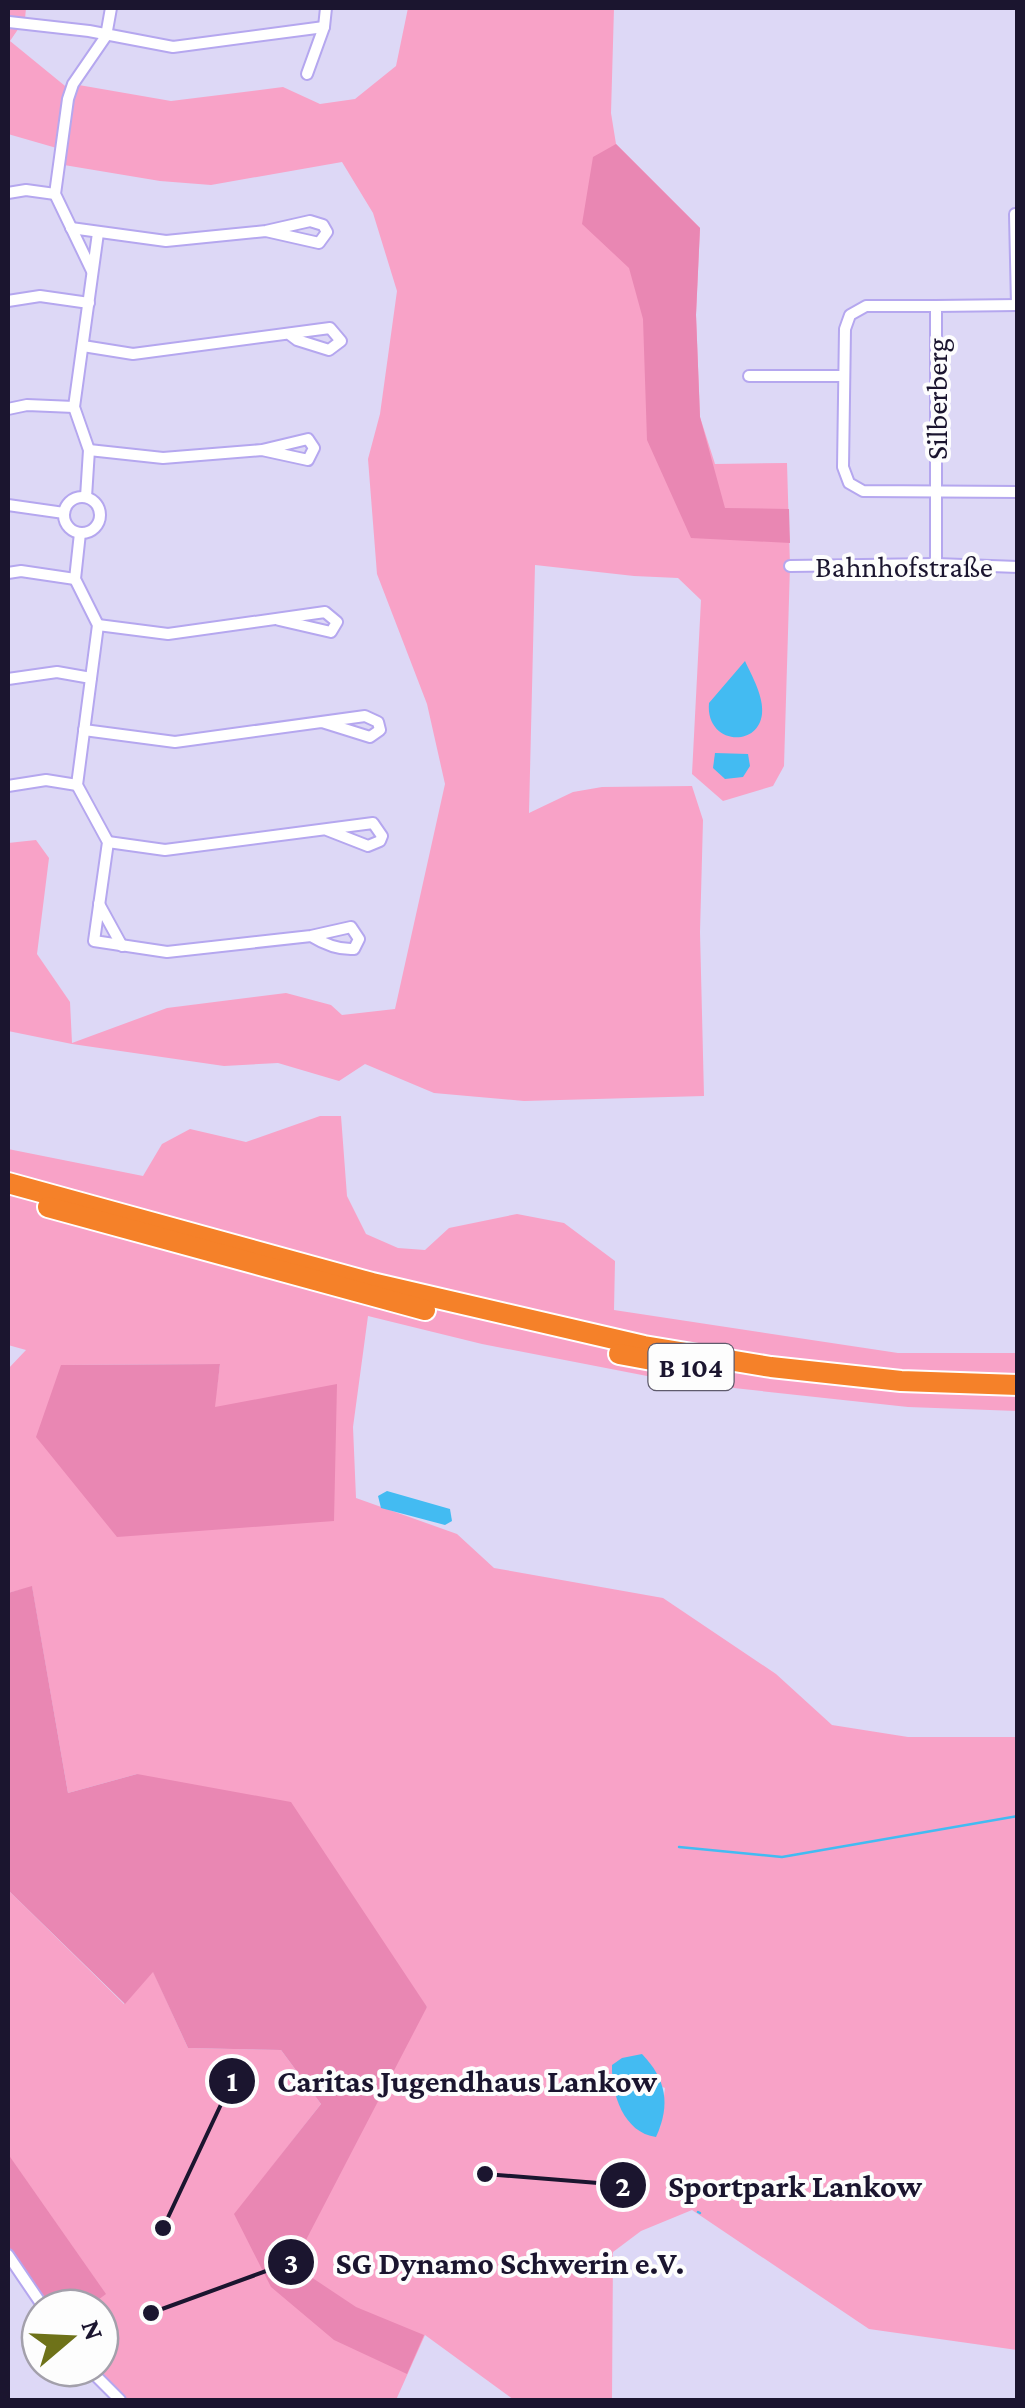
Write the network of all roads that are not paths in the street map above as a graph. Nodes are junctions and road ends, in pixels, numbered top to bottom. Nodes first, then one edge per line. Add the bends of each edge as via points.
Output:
1 (111, 8) edge
2 (326, 8) edge
3 (9, 22) edge
4 (324, 28) junction
5 (106, 36) junction
6 (307, 74) dead end
7 (8, 193) edge
8 (56, 194) junction
9 (1016, 214) edge
10 (72, 228) junction
11 (266, 231) junction
12 (98, 233) junction
13 (92, 270) junction
14 (8, 301) edge
15 (89, 303) junction
16 (1017, 305) edge
17 (936, 306) junction
18 (289, 334) dead end
19 (83, 346) junction
20 (750, 376) dead end
21 (844, 376) junction
22 (74, 407) junction
23 (8, 409) edge
24 (90, 450) junction
25 (262, 450) dead end
26 (936, 492) junction
27 (1018, 492) edge
28 (86, 497) junction
29 (8, 505) edge
30 (64, 513) junction
31 (80, 533) junction
32 (936, 564) junction
33 (790, 566) dead end
34 (1018, 567) edge
35 (8, 572) edge
36 (74, 579) junction
37 (279, 620) junction
38 (98, 625) junction
39 (91, 678) junction
40 (8, 679) edge
41 (322, 722) junction
42 (84, 730) junction
43 (77, 785) junction
44 (8, 786) edge
45 (326, 830) junction
46 (108, 842) junction
47 (98, 903) junction
48 (311, 936) dead end
49 (122, 946) junction
50 (8, 1182) edge
51 (8, 1197) edge
52 (365, 1288) junction
53 (1018, 1384) edge
54 (1018, 1398) edge
55 (8, 2254) edge
56 (31, 2288) edge

1 - 5 street
2 - 4 street
3 - 5 street
4 - 5 street via 173,47
4 - 6 street
5 - 8 street via 68,99
7 - 8 street
8 - 10 street
9 - 16 street
10 - 12 street
10 - 13 street
11 - 11 street via 319,242 327,232 318,221
11 - 12 street via 166,242
12 - 13 street
13 - 15 street
14 - 15 street via 40,296
15 - 19 street
16 - 17 street, Silberberg
17 - 21 street, Silberberg via 866,306 850,314
17 - 26 street, Silberberg
18 - 19 street via 133,354
19 - 22 street
20 - 21 street
21 - 26 street, Silberberg via 843,466 849,482 863,491
22 - 23 street
22 - 24 street
24 - 25 street via 163,458
24 - 28 street
26 - 27 street, Silberberg
26 - 32 street, Silberberg
28 - 30 street via 72,500
28 - 31 street via 103,517
29 - 30 street
30 - 31 street
31 - 36 street
32 - 33 street, Bahnhofstraße
32 - 34 street, Bahnhofstraße
35 - 36 street
36 - 38 street
37 - 37 street via 331,632 338,622 325,612
37 - 38 street via 168,634
38 - 39 street
39 - 40 street via 57,672
39 - 42 street
41 - 41 street via 370,736 380,730 364,716
41 - 42 street via 175,742
42 - 43 street
43 - 44 street via 46,780
43 - 46 street
45 - 45 street via 368,846 382,836 373,823
45 - 46 street via 165,850
46 - 47 street
47 - 49 street
47 - 49 street via 94,941
48 - 49 street via 167,952
50 - 52 highway, B 104
51 - 52 highway, B 104
52 - 53 highway, B 104 via 753,1364 901,1381
52 - 54 highway, B 104 via 648,1361 806,1384
55 - 56 street

